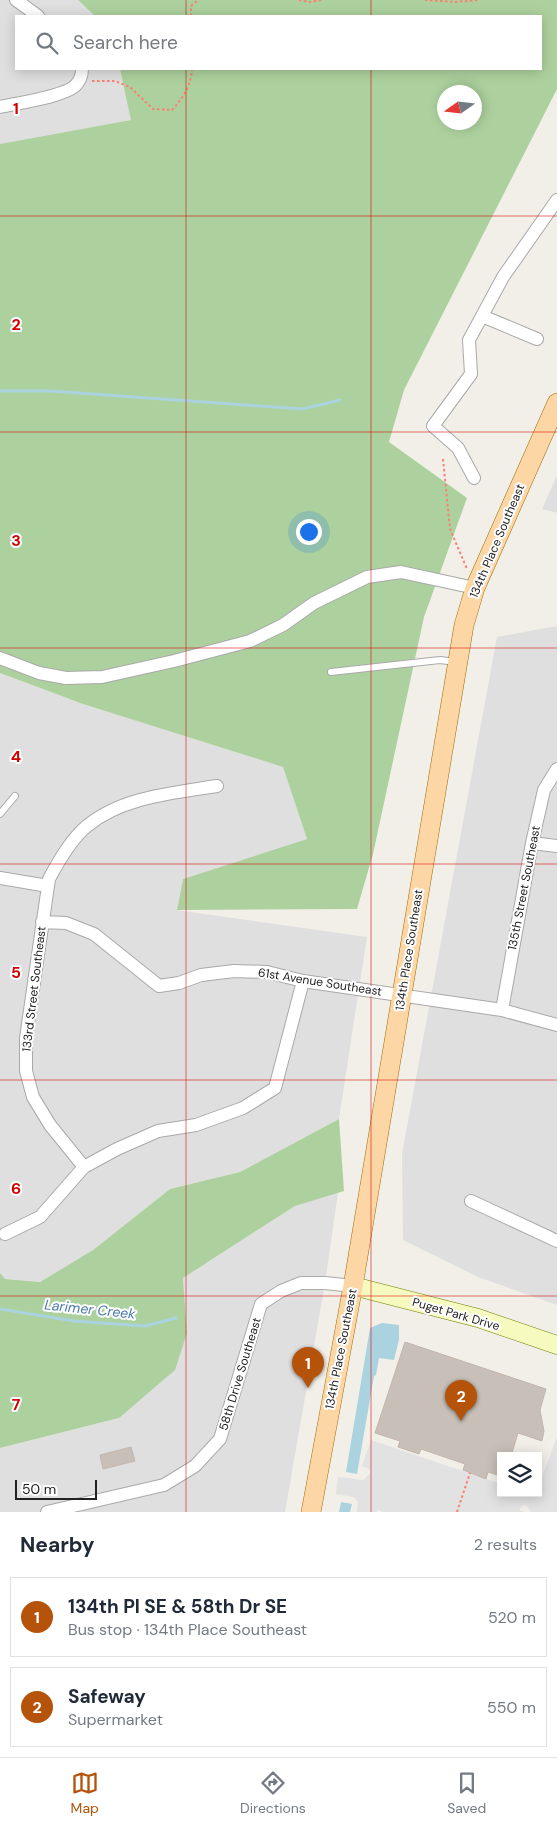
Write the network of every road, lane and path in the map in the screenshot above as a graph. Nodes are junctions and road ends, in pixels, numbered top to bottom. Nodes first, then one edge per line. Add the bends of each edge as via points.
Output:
1 (16, 0) edge
2 (198, 0) edge
3 (299, 0) edge
4 (322, 0) edge
5 (425, 0) edge
6 (478, 0) edge
7 (37, 15) edge
8 (191, 15) edge
9 (192, 70) edge
10 (82, 72) edge
11 (0, 107) edge
12 (557, 200) edge
13 (482, 316) junction
14 (537, 339) dead end
15 (557, 403) edge
16 (443, 459) dead end
17 (474, 478) dead end
18 (475, 588) junction
19 (0, 658) edge
20 (458, 663) junction
21 (331, 672) dead end
22 (557, 769) edge
23 (217, 786) dead end
24 (15, 796) dead end
25 (0, 814) edge
26 (532, 843) junction
27 (557, 846) edge
28 (0, 878) edge
29 (48, 886) junction
30 (42, 922) junction
31 (303, 981) junction
32 (402, 995) junction
33 (502, 1010) junction
34 (557, 1024) edge
35 (84, 1167) junction
36 (471, 1201) dead end
37 (4, 1234) dead end
38 (557, 1241) edge
39 (353, 1286) junction
40 (557, 1345) edge
41 (470, 1473) dead end
42 (47, 1512) edge
43 (311, 1512) edge
44 (457, 1512) edge

1 - 7 street
2 - 8 path via 191,6
3 - 4 path
5 - 6 path
9 - 10 path via 184,96 172,110 152,108 130,87 116,81 93,81
10 - 11 street via 76,85 67,91
12 - 13 street via 503,277
13 - 14 street
13 - 17 street via 469,340 471,374 433,426 458,448
15 - 18 main road, 134th Place Southeast
16 - 18 path via 450,529
18 - 19 street via 401,572 367,577 314,603 283,625 250,641 102,677 66,678 39,673
18 - 20 main road, 134th Place Southeast via 464,625
20 - 21 lane via 440,660
20 - 32 main road, 134th Place Southeast
22 - 26 street, 135th Street Southeast via 544,790
23 - 29 street, 133rd Street Southeast via 163,795 103,814 85,827 60,858
24 - 25 lane
26 - 27 street
26 - 33 street, 135th Street Southeast
28 - 29 street
29 - 30 street, 133rd Street Southeast
30 - 31 street, 61st Avenue Southeast via 66,923 94,934 159,986 201,975 234,971 267,972
30 - 35 street, 133rd Street Southeast via 26,1038 26,1071 33,1097 50,1126
31 - 32 street, 61st Avenue Southeast
31 - 35 street via 275,1088 243,1108 196,1125 158,1131
32 - 33 street, 61st Avenue Southeast
32 - 39 main road, 134th Place Southeast
33 - 34 street, 61st Avenue Southeast
35 - 37 street via 40,1217
36 - 38 street
39 - 40 street, Puget Park Drive via 478,1318
39 - 42 street, 58th Drive Southeast via 302,1283 281,1291 262,1304 220,1439 195,1466 164,1485
39 - 43 main road, 134th Place Southeast
41 - 44 path

